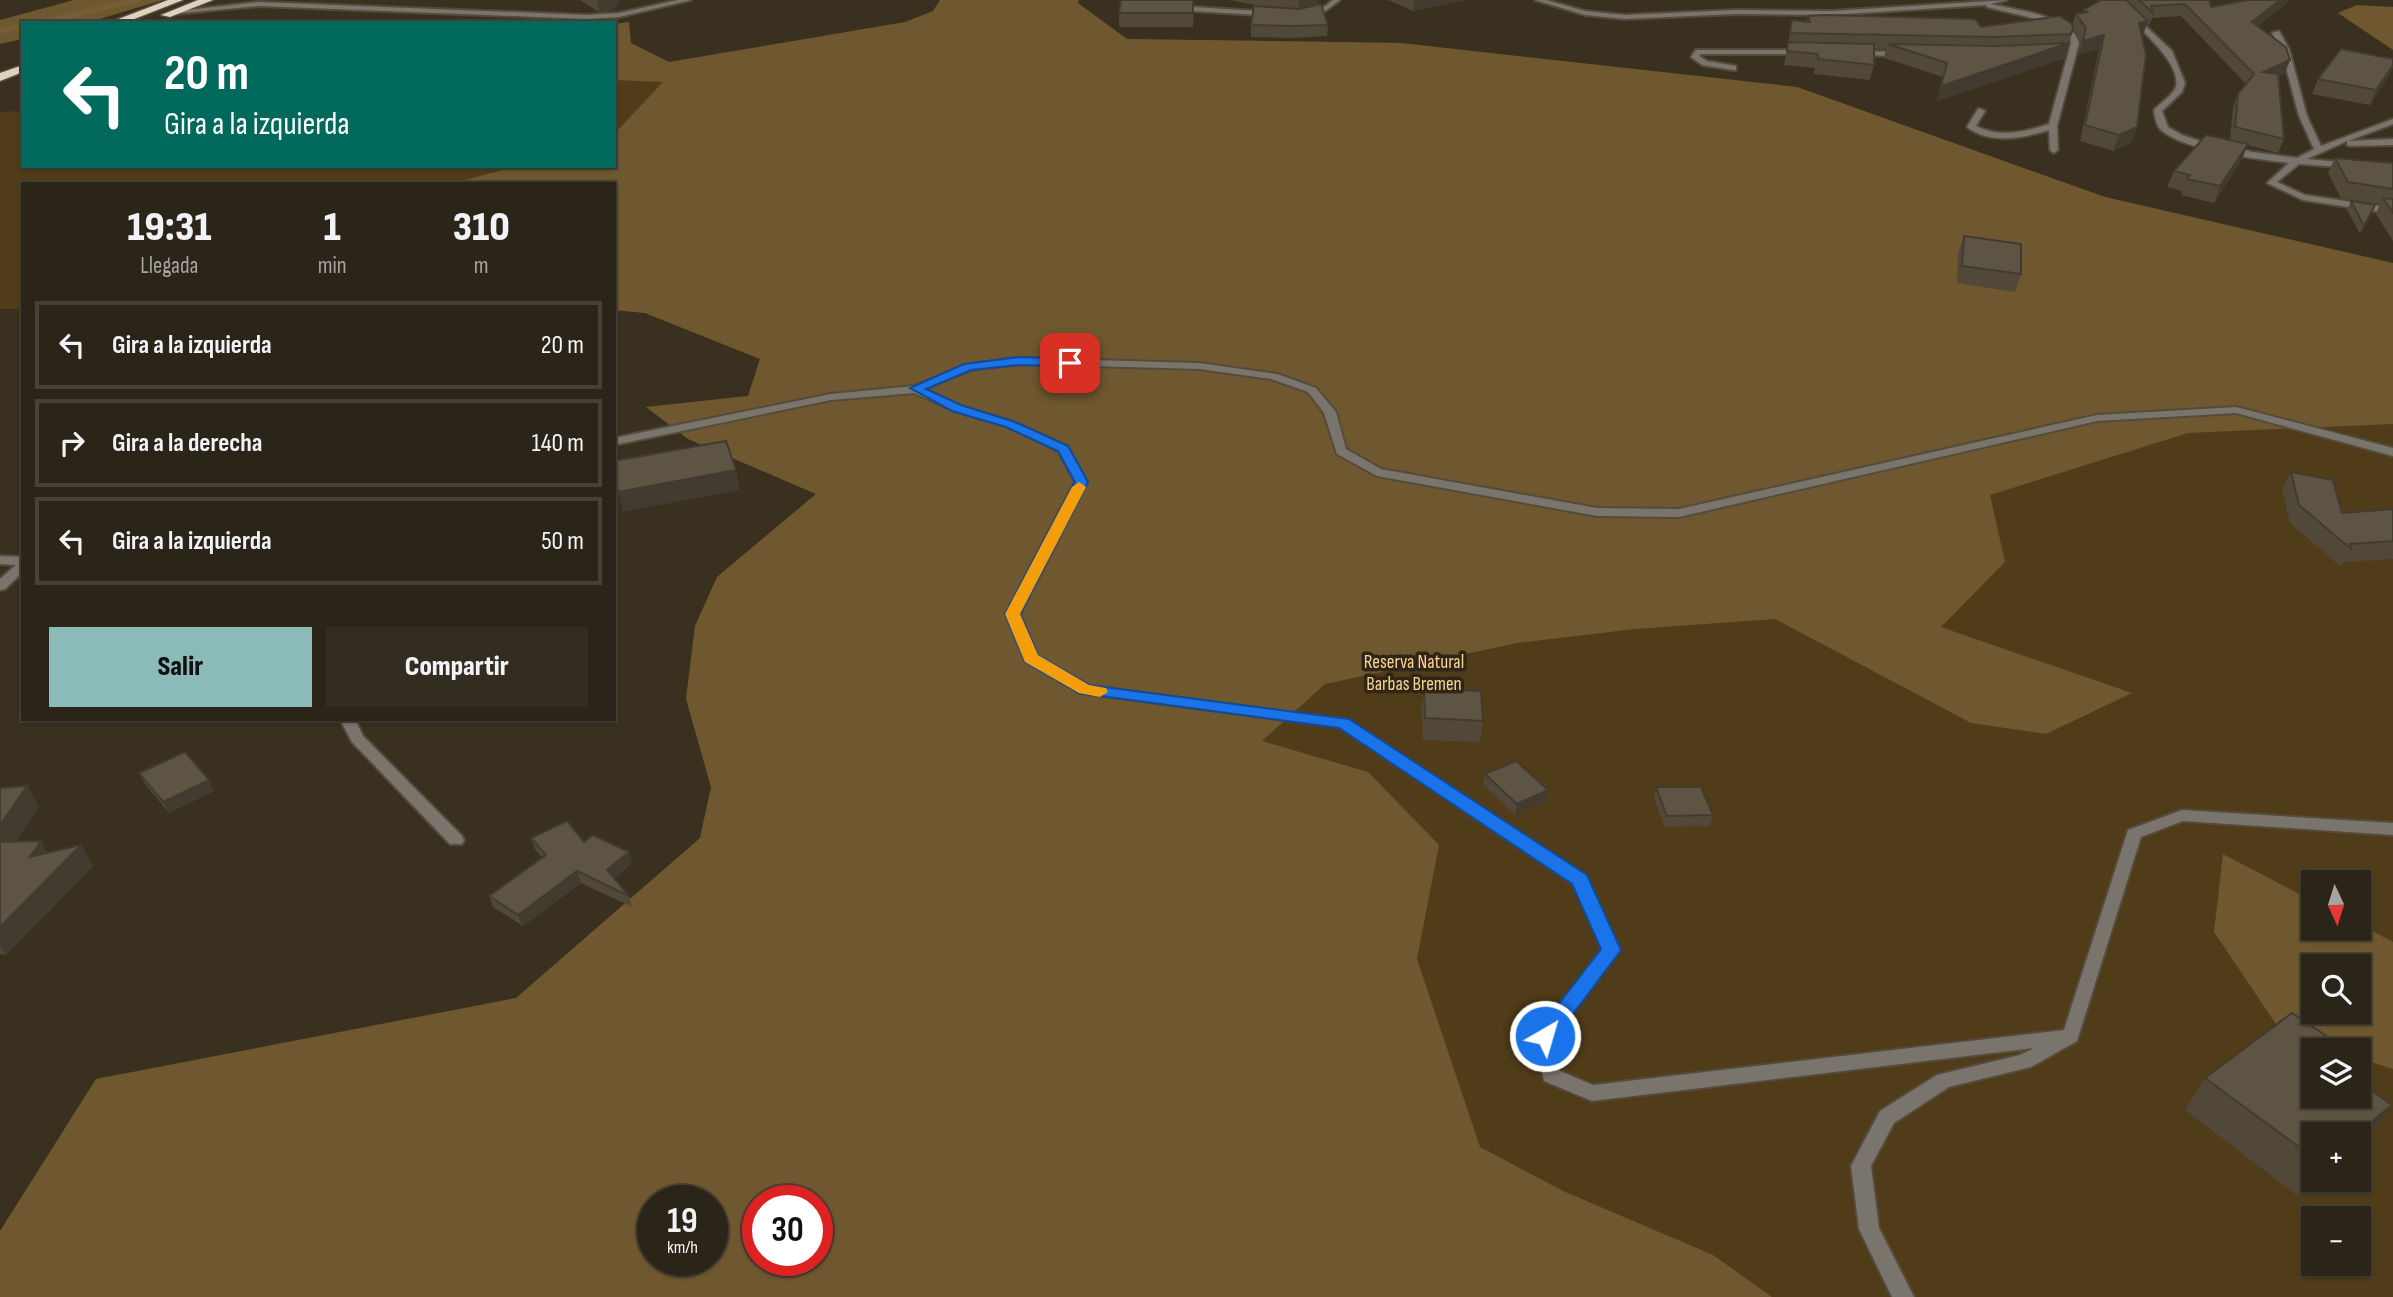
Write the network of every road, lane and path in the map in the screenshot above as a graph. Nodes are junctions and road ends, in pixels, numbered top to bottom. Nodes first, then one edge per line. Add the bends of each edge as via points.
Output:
1 (178, 0) edge
2 (208, 0) edge
3 (688, 0) edge
4 (1184, 0) edge
5 (1337, 0) edge
6 (1538, 0) edge
7 (2004, 0) edge
8 (2115, 0) edge
9 (256, 2) edge
10 (1980, 4) junction
11 (173, 12) junction
12 (502, 14) junction
13 (1286, 15) edge
14 (1299, 16) edge
15 (119, 21) edge
16 (150, 21) edge
17 (485, 21) edge
18 (2276, 33) dead end
19 (1810, 52) edge
20 (1852, 53) edge
21 (2061, 53) edge
22 (2072, 53) junction
23 (1907, 54) edge
24 (21, 56) edge
25 (0, 63) edge
26 (1733, 68) dead end
27 (21, 69) edge
28 (0, 77) edge
29 (1981, 111) dead end
30 (2393, 121) edge
31 (2053, 126) junction
32 (2393, 142) edge
33 (2342, 143) junction
34 (2054, 150) dead end
35 (2319, 152) junction
36 (2298, 161) junction
37 (2357, 167) edge
38 (2393, 211) edge
39 (916, 388) junction
40 (616, 442) edge
41 (2393, 452) edge
42 (0, 560) edge
43 (21, 563) edge
44 (21, 565) edge
45 (0, 586) edge
46 (348, 721) edge
47 (2393, 829) edge
48 (456, 840) dead end
49 (2071, 1036) junction
50 (1903, 1297) edge

1 - 15 highway
2 - 11 highway
3 - 12 street via 619,15
4 - 13 street via 1184,5 1193,9
5 - 14 street via 1322,11
6 - 10 street via 1585,13 1625,17 1831,13
7 - 10 street
8 - 36 street via 2169,53 2181,83 2158,110 2165,130 2237,152
9 - 11 street
9 - 12 street
10 - 22 street via 2057,24 2073,35
11 - 16 highway
12 - 17 street
18 - 35 street
19 - 26 street via 1727,50 1699,52 1695,57
20 - 23 street
21 - 22 street
22 - 31 street
24 - 25 highway
27 - 28 highway
29 - 31 street via 1971,127 1981,133 2020,135
30 - 33 street
31 - 34 street
32 - 33 street
33 - 35 street
35 - 36 street
36 - 37 street
36 - 38 street via 2271,183 2303,197
39 - 40 street via 831,397
39 - 41 street via 969,367 1019,361 1199,366 1273,376 1312,390 1331,412 1341,451 1377,472 1597,512 1679,513 2097,418 2236,411
39 - 49 street via 1063,449 1082,482 1013,614 1031,658 1085,690 1343,723 1580,880 1611,950 1545,1036 1551,1076 1592,1093
42 - 43 street
44 - 45 street
46 - 48 street via 357,738
47 - 49 street via 2182,815 2134,834
49 - 50 street via 2024,1062 1944,1080 1887,1117 1861,1166 1869,1228

